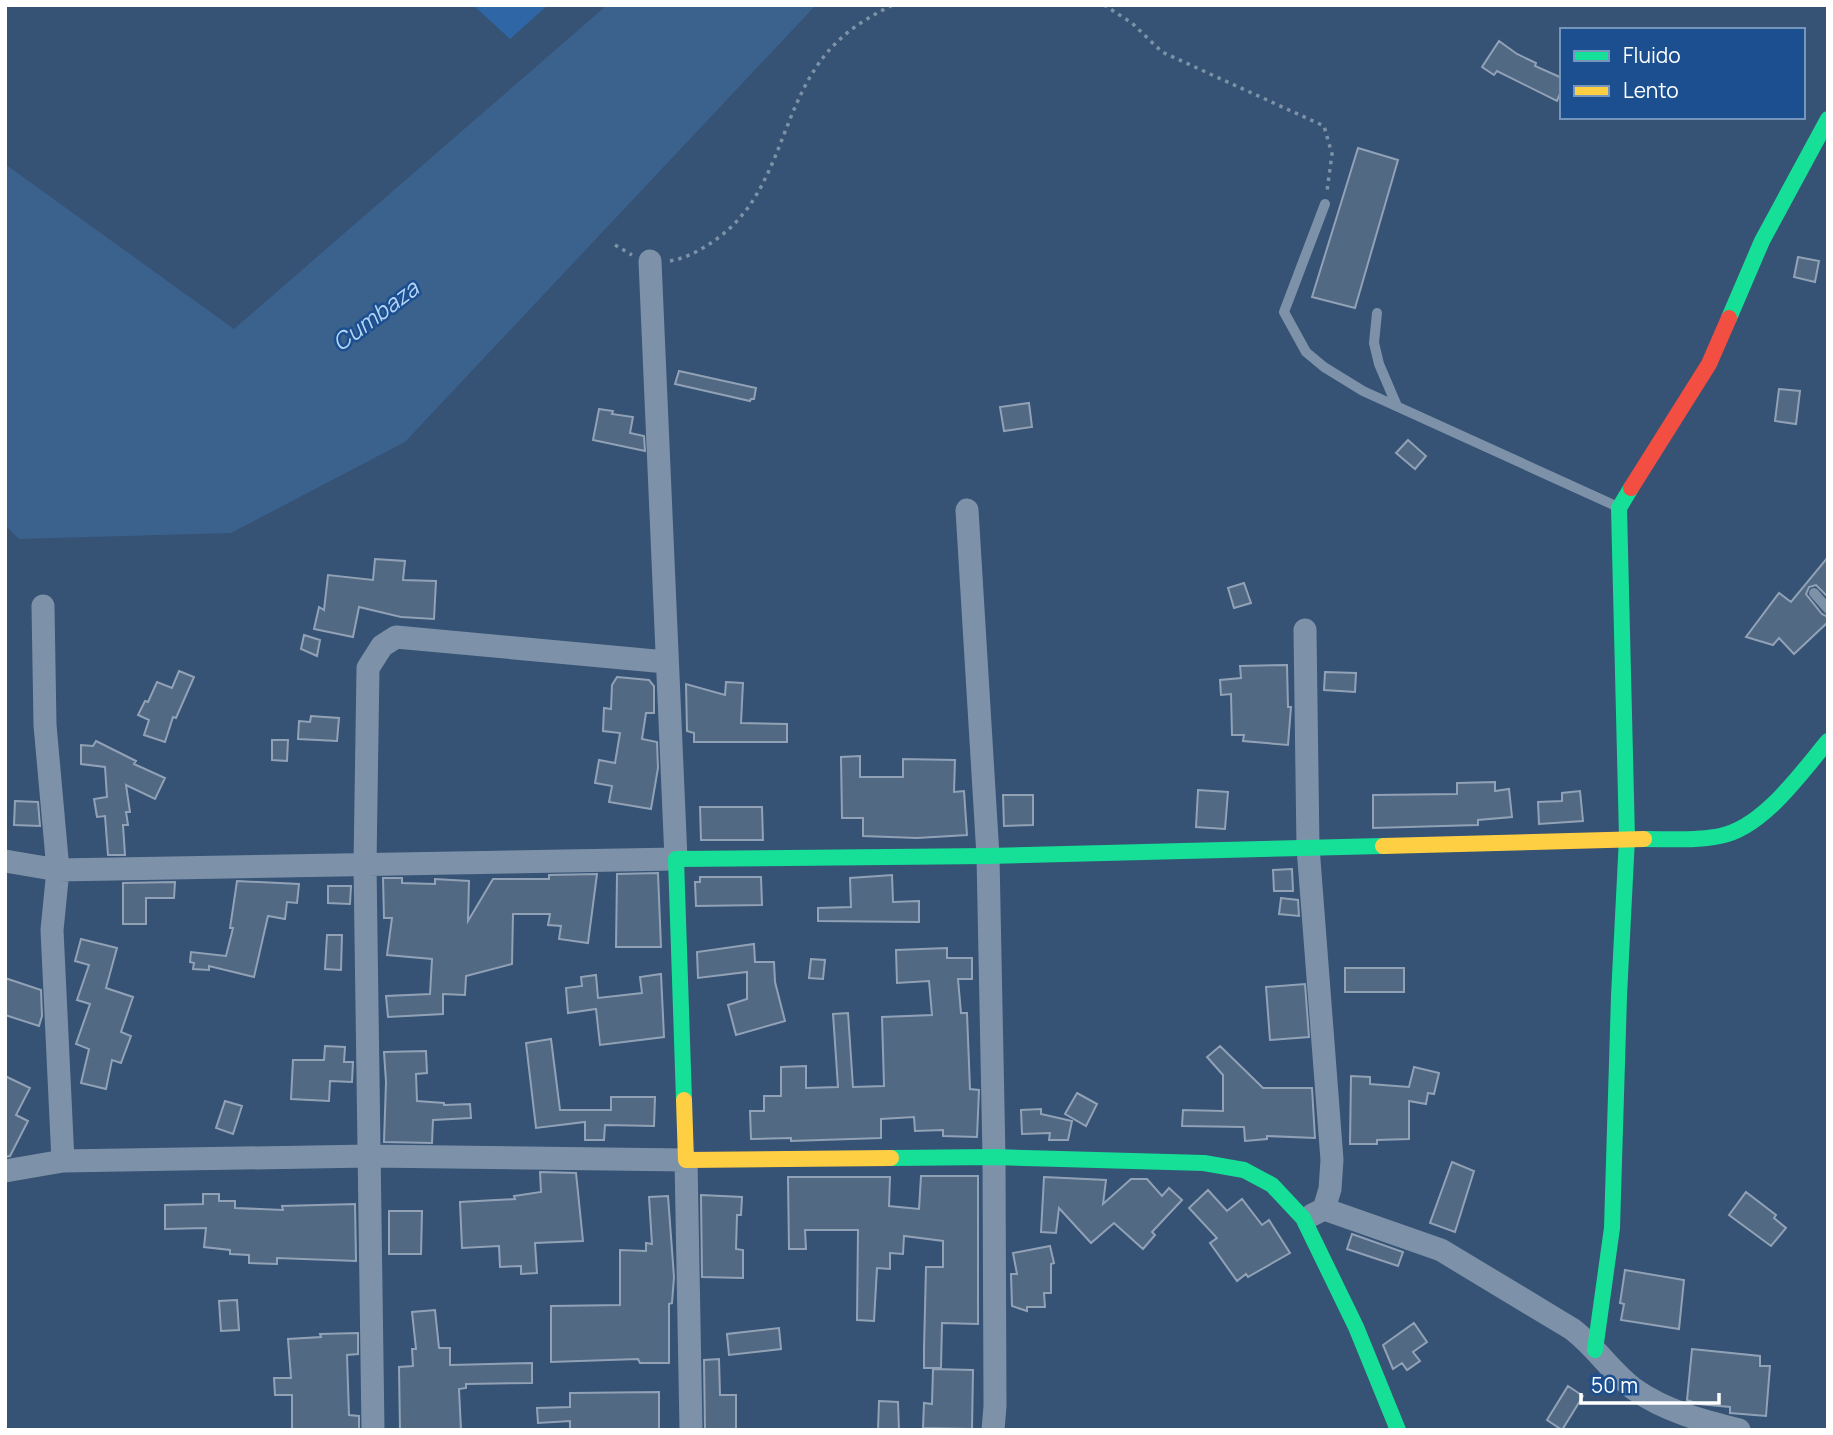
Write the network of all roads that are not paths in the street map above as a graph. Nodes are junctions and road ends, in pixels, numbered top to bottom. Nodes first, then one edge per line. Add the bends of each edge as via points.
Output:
1 (1828, 119) edge
2 (1325, 204) road end
3 (650, 261) road end
4 (1377, 313) dead end
5 (1397, 406) junction
6 (1619, 508) junction
7 (967, 510) dead end
8 (1814, 593) dead end
9 (43, 606) dead end
10 (1828, 608) edge
11 (1305, 630) dead end
12 (666, 663) junction
13 (1828, 741) edge
14 (1627, 838) junction
15 (1308, 847) junction
16 (988, 856) junction
17 (676, 859) junction
18 (5, 861) edge
19 (365, 865) junction
20 (58, 870) junction
21 (370, 1156) junction
22 (994, 1157) junction
23 (686, 1160) junction
24 (63, 1161) junction
25 (5, 1171) edge
26 (1314, 1214) junction
27 (1595, 1350) junction
28 (373, 1430) edge
29 (691, 1430) edge
30 (993, 1430) edge
31 (1398, 1430) edge
32 (1739, 1430) edge

1 - 6 street via 1762,241 1709,364
2 - 5 lane via 1284,312 1306,352 1324,367
3 - 12 street
4 - 5 lane via 1374,343
5 - 6 lane
6 - 14 street
7 - 16 street
8 - 10 lane
9 - 20 street via 45,725
11 - 15 street
12 - 17 street
12 - 19 street via 396,637 382,646 368,668
13 - 14 street via 1776,802 1743,826 1723,835
14 - 15 street
14 - 27 street via 1612,1228
15 - 16 street
15 - 26 street via 1332,1160 1330,1189
16 - 17 street
16 - 22 street
17 - 19 street
17 - 23 street
18 - 20 street
19 - 20 street
19 - 21 street
20 - 24 street via 52,930
21 - 23 street
21 - 24 street
21 - 28 street
22 - 23 street
22 - 26 street via 1170,1161 1244,1170
22 - 30 street
23 - 29 street
24 - 25 street
26 - 27 street via 1441,1250 1572,1329
26 - 31 street
27 - 32 street via 1632,1388 1656,1402

